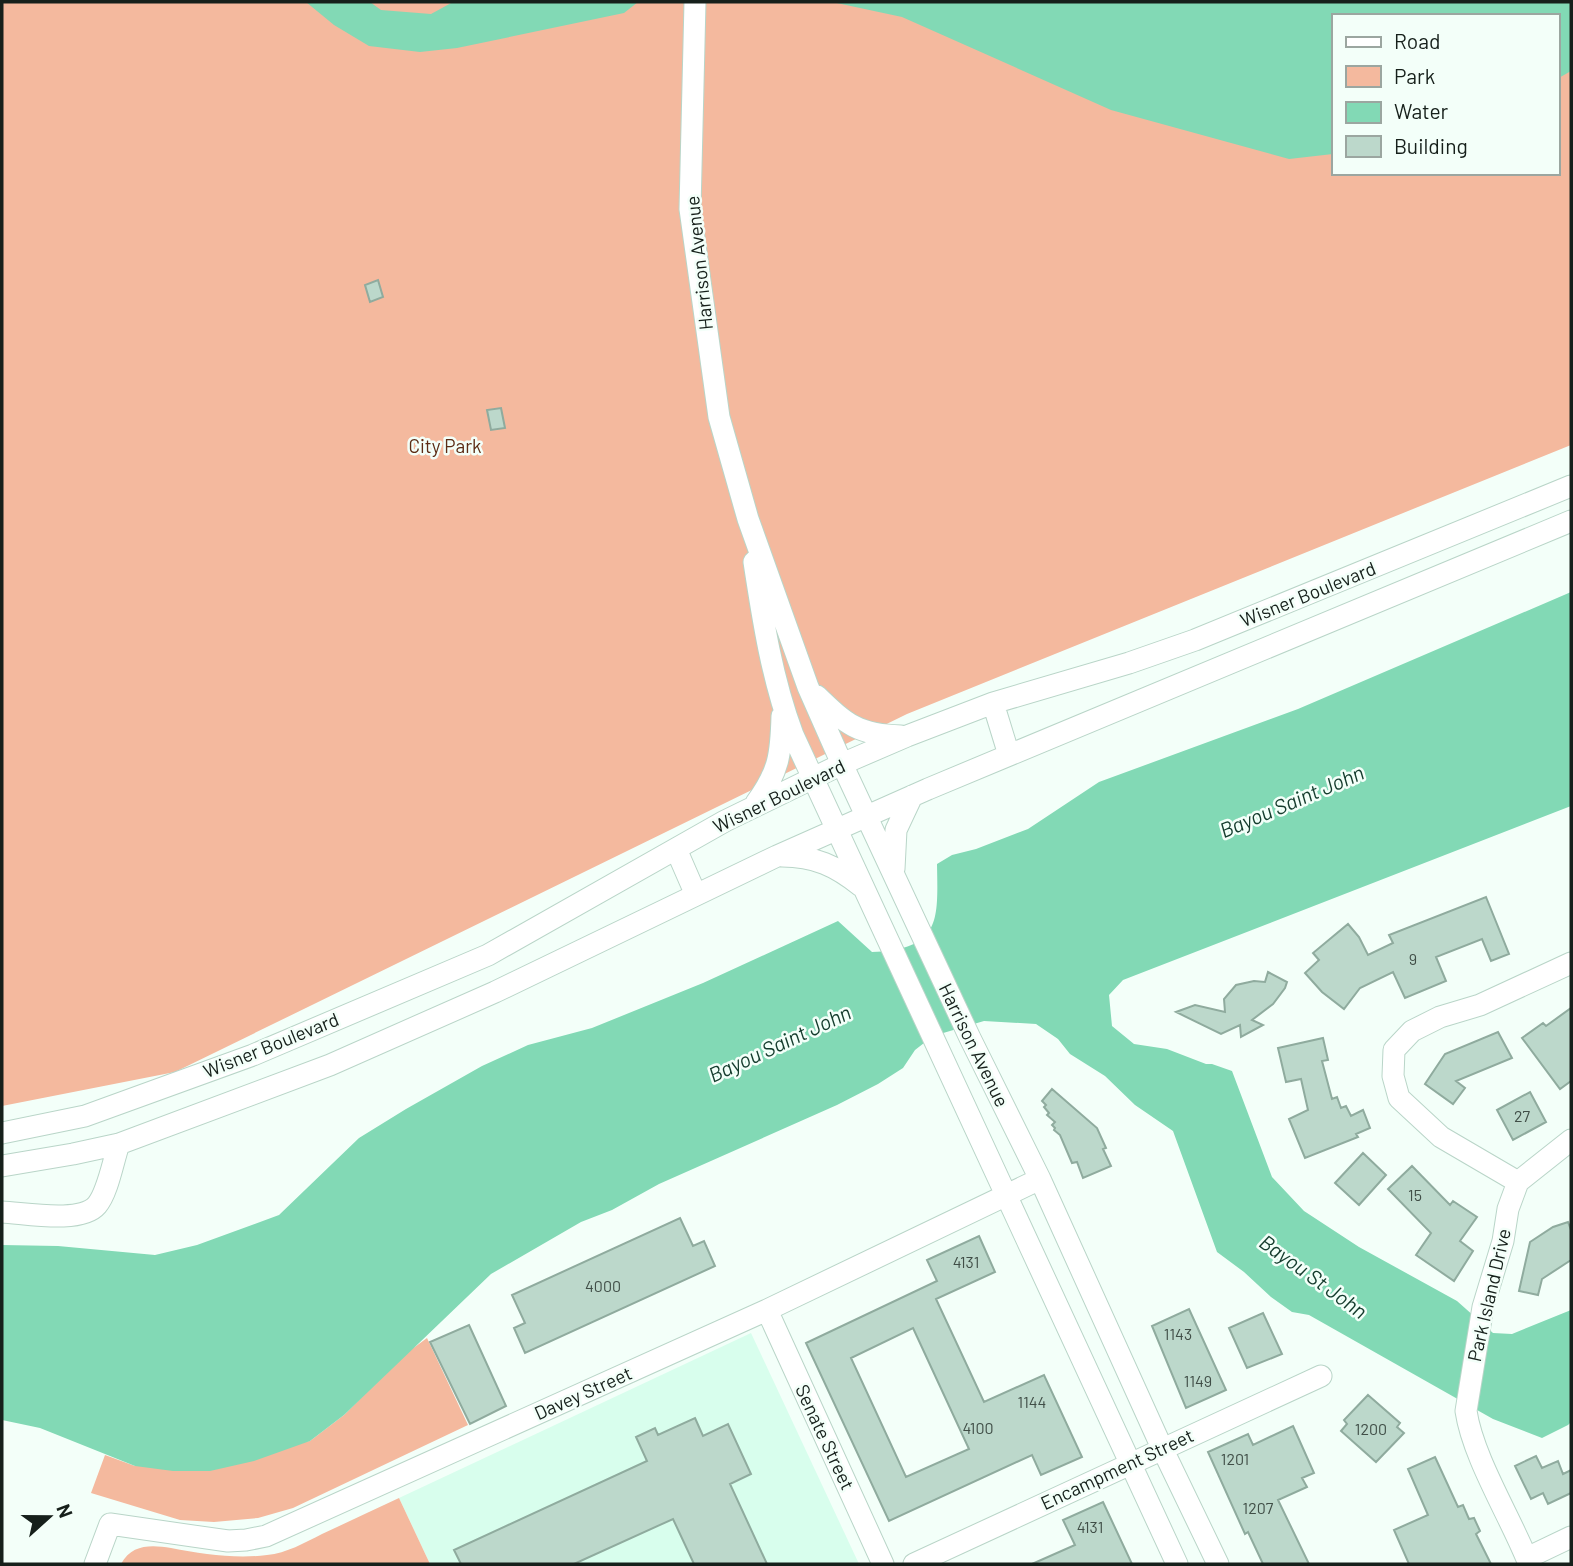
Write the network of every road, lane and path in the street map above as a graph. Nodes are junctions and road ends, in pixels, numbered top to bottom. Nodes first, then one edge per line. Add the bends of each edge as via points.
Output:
1 (695, 2) edge
2 (1571, 486) edge
3 (748, 519) junction
4 (1571, 522) edge
5 (808, 687) junction
6 (993, 703) junction
7 (782, 707) junction
8 (907, 736) junction
9 (1009, 755) junction
10 (842, 764) junction
11 (812, 778) junction
12 (912, 796) junction
13 (753, 807) junction
14 (867, 816) junction
15 (836, 830) junction
16 (676, 849) junction
17 (777, 856) junction
18 (894, 874) junction
19 (864, 887) junction
20 (696, 895) junction
21 (1571, 963) edge
22 (253, 1055) junction
23 (265, 1089) junction
24 (2, 1133) edge
25 (1571, 1140) edge
26 (119, 1144) junction
27 (73, 1154) junction
28 (2, 1166) edge
29 (1040, 1179) junction
30 (1518, 1182) junction
31 (106, 1187) junction
32 (1005, 1195) junction
33 (2, 1212) edge
34 (767, 1310) junction
35 (1321, 1376) dead end
36 (1162, 1448) junction
37 (1131, 1463) junction
38 (1571, 1537) edge
39 (1528, 1561) edge
40 (95, 1564) edge
41 (883, 1564) edge
42 (914, 1564) edge
43 (1177, 1564) edge
44 (1218, 1564) edge

1 - 3 street, Harrison Avenue via 690,209 719,417
2 - 6 street, Wisner Boulevard via 1195,640
3 - 5 street, Harrison Avenue
3 - 7 street, Harrison Avenue
4 - 9 street, Wisner Boulevard
5 - 8 street via 849,725 879,735
5 - 10 street, Harrison Avenue
6 - 8 street, Wisner Boulevard
6 - 9 street
7 - 11 street, Harrison Avenue
7 - 13 street via 779,759 772,781
8 - 10 street, Wisner Boulevard
9 - 12 street, Wisner Boulevard
10 - 11 street, Wisner Boulevard
10 - 14 street, Harrison Avenue
11 - 13 street, Wisner Boulevard
11 - 15 street, Harrison Avenue
12 - 14 street, Wisner Boulevard
12 - 18 street via 896,830
13 - 16 street, Wisner Boulevard
14 - 15 street, Wisner Boulevard
14 - 18 street, Harrison Avenue
15 - 17 street, Wisner Boulevard
15 - 19 street, Harrison Avenue
16 - 20 street
16 - 22 street, Wisner Boulevard via 488,955
17 - 19 street via 823,861
17 - 20 street, Wisner Boulevard
18 - 29 street, Harrison Avenue
19 - 32 street, Harrison Avenue
20 - 23 street, Wisner Boulevard via 482,998
21 - 30 street via 1480,1005 1440,1017 1412,1031 1394,1050 1393,1076 1399,1098 1441,1137
22 - 23 street
22 - 24 street, Wisner Boulevard via 85,1116
23 - 26 street, Wisner Boulevard
25 - 30 street
26 - 27 street, Wisner Boulevard
26 - 31 street
27 - 28 street, Wisner Boulevard
27 - 31 street via 94,1170
29 - 32 street, Davey Street
29 - 36 street, Harrison Avenue
30 - 39 street, Park Island Drive via 1483,1307 1466,1411 1481,1457
31 - 33 street via 98,1204 79,1215
32 - 34 street, Davey Street
32 - 37 street, Harrison Avenue
34 - 40 street, Davey Street via 266,1536 228,1541 110,1524
34 - 41 street, Senate Street
35 - 36 street, Encampment Street
36 - 37 street, Encampment Street
36 - 44 street, Harrison Avenue
37 - 42 street, Encampment Street
37 - 43 street, Harrison Avenue
38 - 39 street

